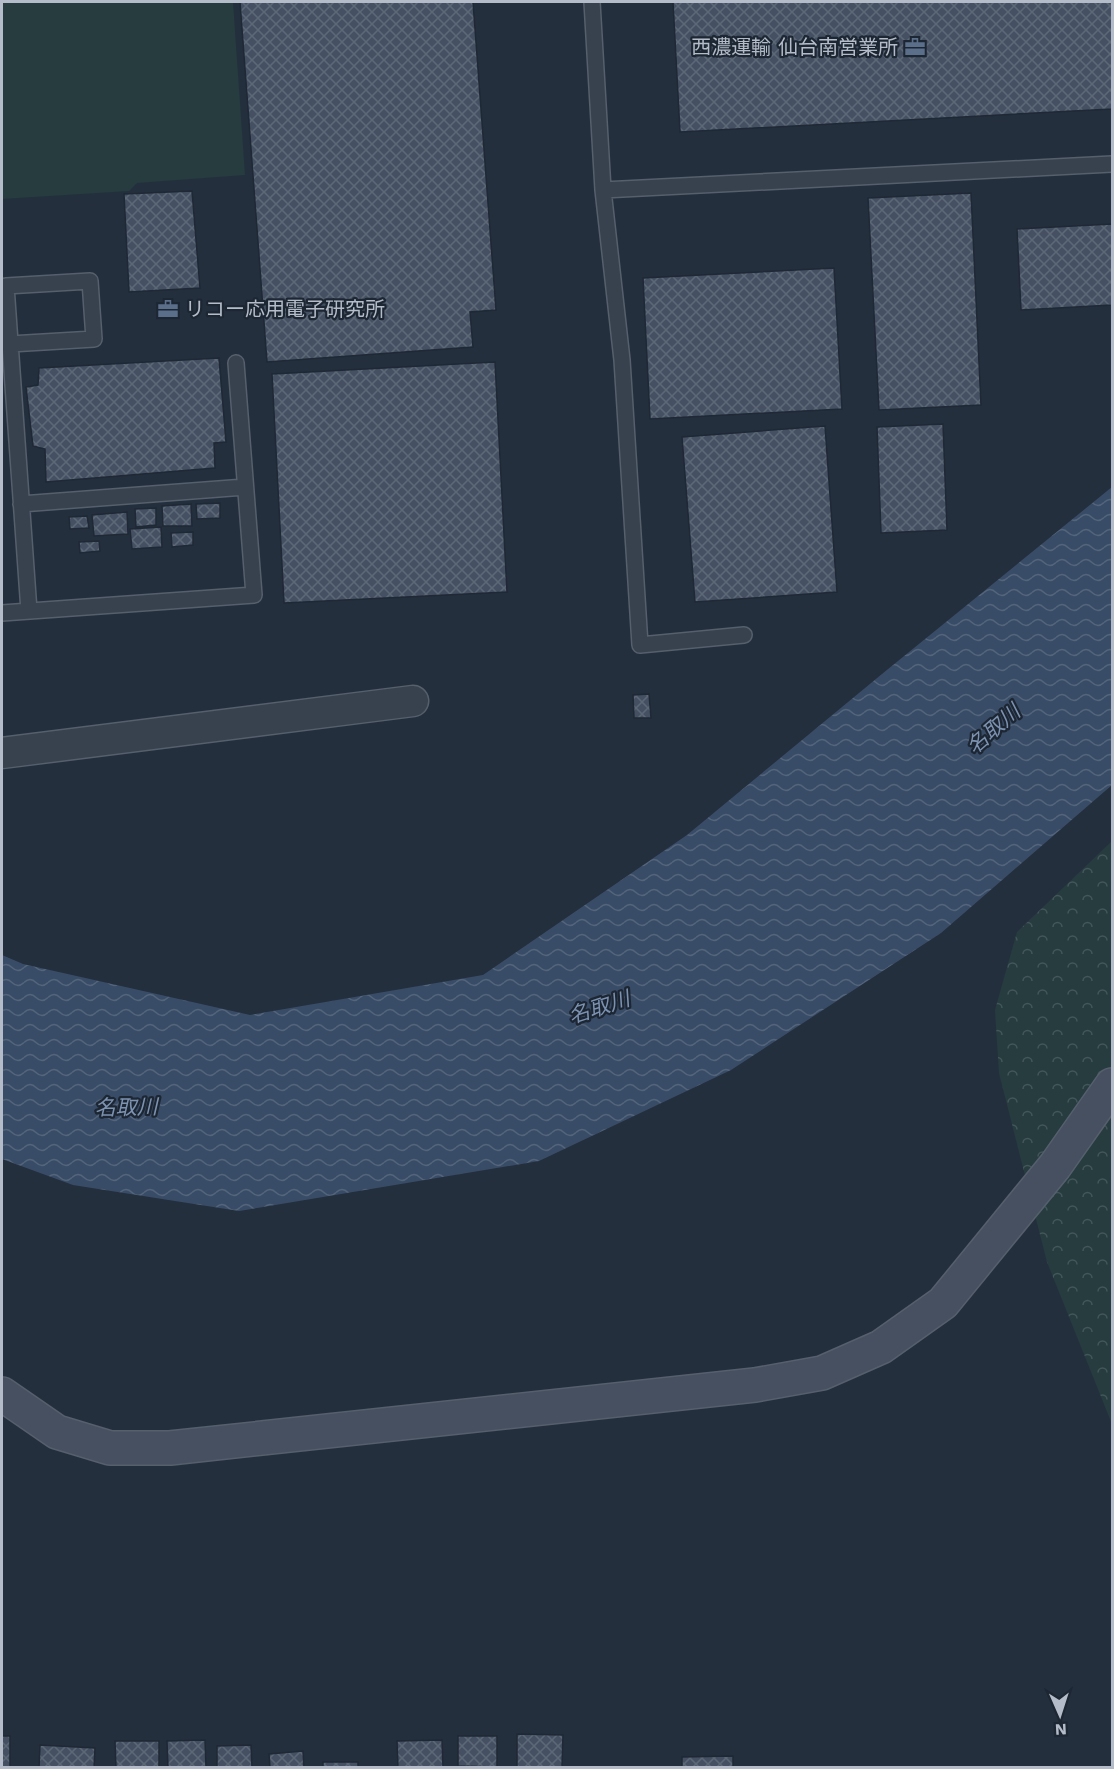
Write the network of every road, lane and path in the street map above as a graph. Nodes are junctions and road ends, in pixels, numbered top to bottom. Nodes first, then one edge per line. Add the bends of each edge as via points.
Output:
1 (592, 2) edge
2 (1113, 164) edge
3 (603, 190) junction
4 (4, 287) edge
5 (10, 344) junction
6 (236, 363) dead end
7 (245, 487) junction
8 (21, 504) junction
9 (29, 611) junction
10 (2, 613) edge
11 (744, 635) dead end
12 (414, 700) dead end
13 (2, 753) edge
14 (1113, 1085) edge
15 (2, 1394) edge

1 - 3 lane
2 - 3 lane
3 - 11 lane via 622,360 640,645
4 - 5 lane
4 - 5 lane via 90,281 94,339
5 - 8 lane
6 - 7 lane
7 - 8 lane
7 - 9 lane via 254,595
8 - 9 lane
9 - 10 lane
12 - 13 street
14 - 15 street via 1055,1166 943,1303 881,1347 822,1373 755,1385 170,1448 110,1448 57,1432

